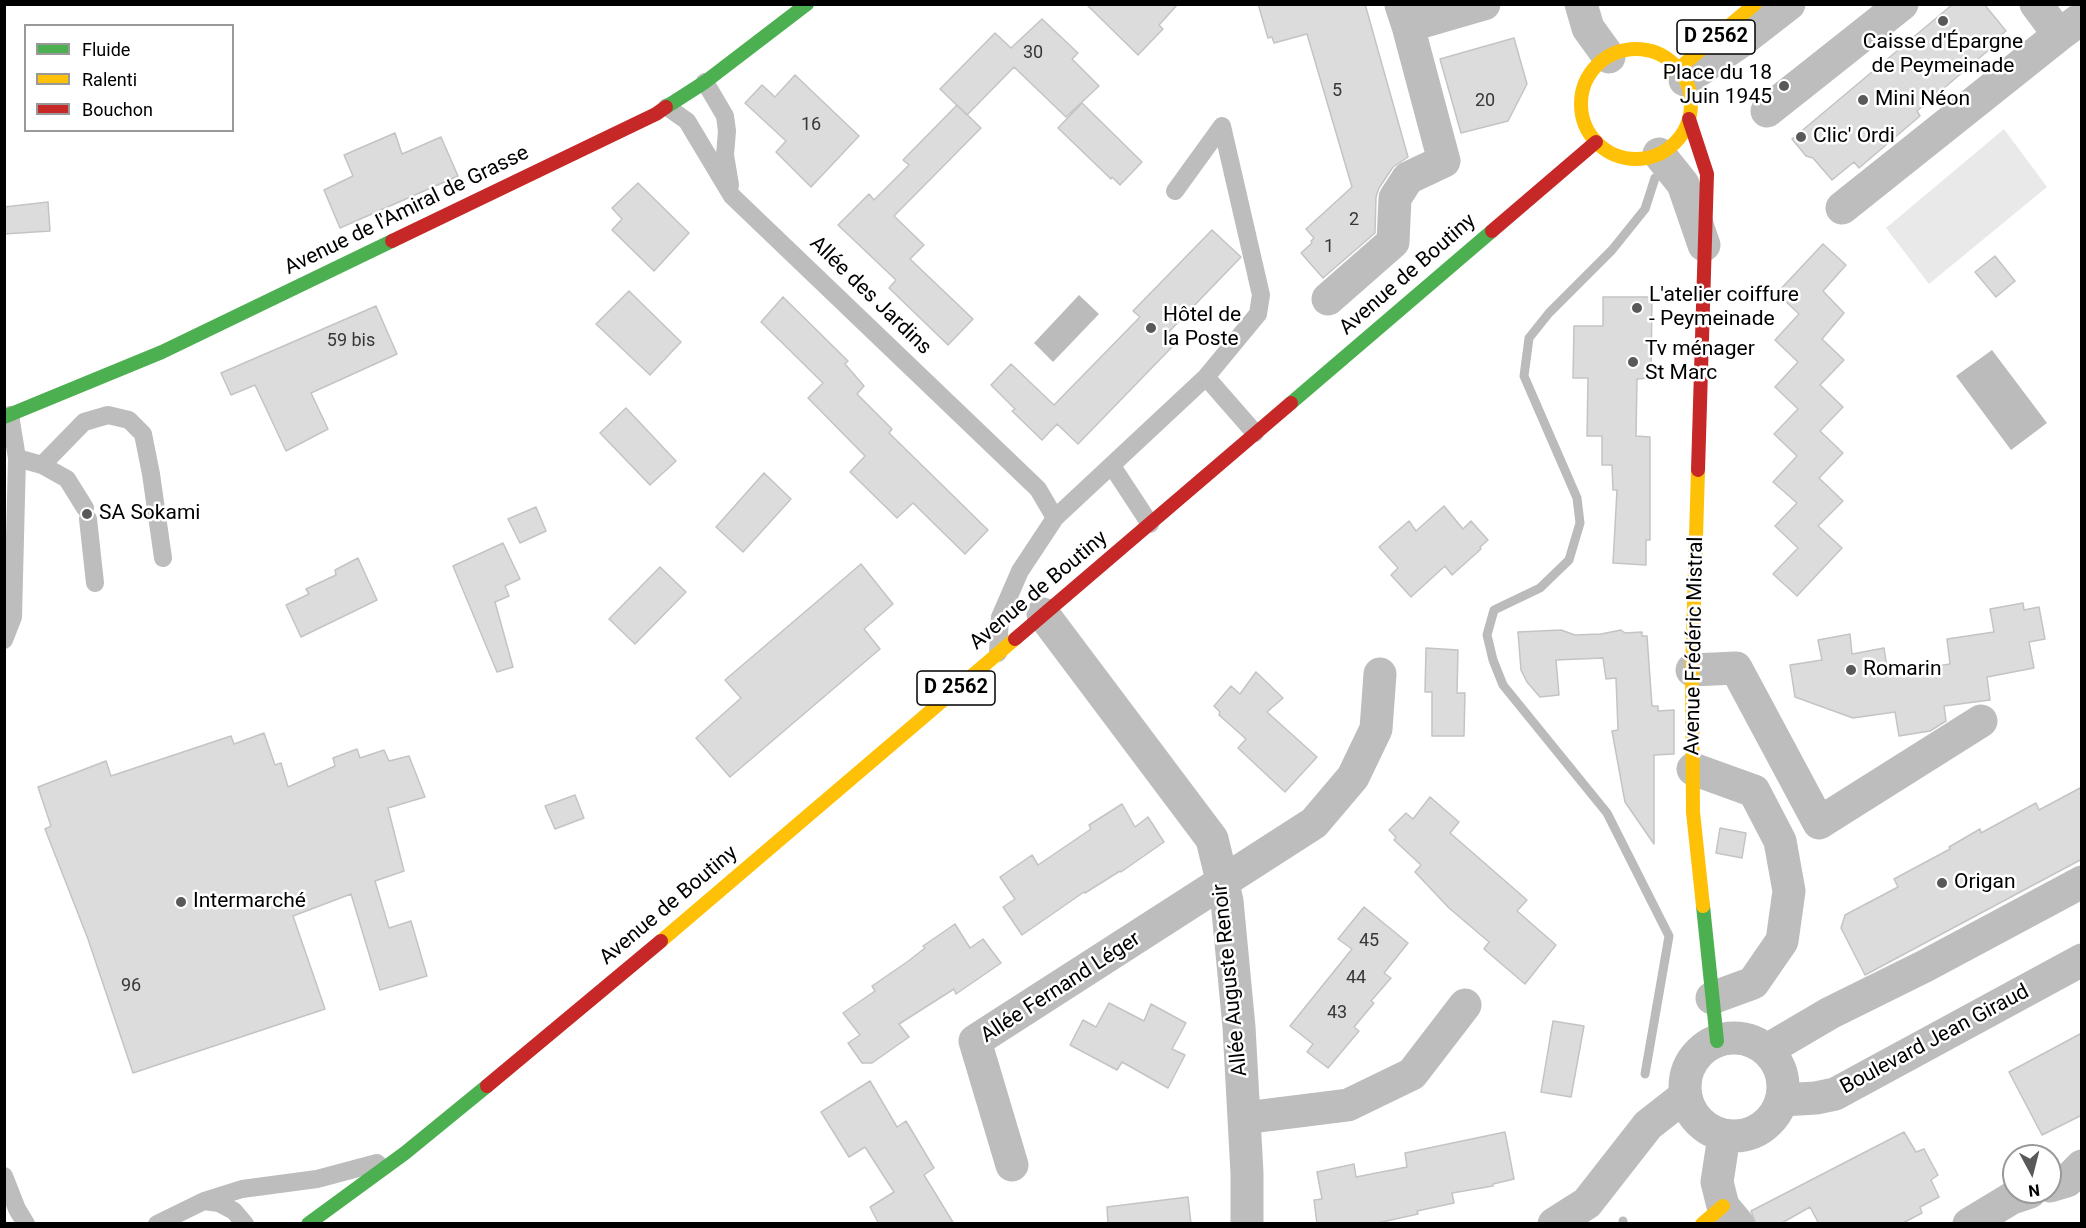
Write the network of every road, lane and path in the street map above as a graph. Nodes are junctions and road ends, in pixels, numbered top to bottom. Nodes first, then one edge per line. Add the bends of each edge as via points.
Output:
1 (807, 4) edge
2 (1484, 4) edge
3 (1581, 4) edge
4 (1755, 4) edge
5 (1789, 4) edge
6 (1902, 4) edge
7 (2036, 4) edge
8 (1404, 15) edge
9 (2074, 27) edge
10 (1608, 57) junction
11 (1681, 74) junction
12 (705, 82) junction
13 (667, 107) junction
14 (1767, 111) dead end
15 (1689, 119) junction
16 (1596, 142) junction
17 (1659, 154) junction
18 (1175, 191) dead end
19 (732, 196) junction
20 (1842, 208) dead end
21 (1706, 250) junction
22 (1328, 298) dead end
23 (1206, 377) junction
24 (7, 416) edge
25 (1255, 433) junction
26 (17, 459) junction
27 (42, 465) junction
28 (1112, 466) junction
29 (1055, 518) junction
30 (1150, 524) junction
31 (163, 558) dead end
32 (95, 583) dead end
33 (1043, 614) junction
34 (4, 640) edge
35 (998, 653) junction
36 (1692, 670) junction
37 (1380, 674) dead end
38 (1981, 721) dead end
39 (1693, 769) junction
40 (2082, 882) edge
41 (1222, 883) junction
42 (2082, 960) edge
43 (1712, 998) junction
44 (1465, 1005) dead end
45 (1716, 1041) junction
46 (1767, 1050) junction
47 (1685, 1096) junction
48 (1782, 1100) junction
49 (1244, 1118) junction
50 (1724, 1136) junction
51 (399, 1158) junction
52 (1012, 1165) dead end
53 (2082, 1166) edge
54 (4, 1176) edge
55 (2062, 1182) edge
56 (204, 1200) junction
57 (2002, 1203) edge
58 (1721, 1218) edge
59 (26, 1224) edge
60 (157, 1224) edge
61 (245, 1224) edge
62 (308, 1224) edge
63 (1247, 1224) edge
64 (1554, 1224) edge
65 (1969, 1224) edge

1 - 12 main road, Avenue de l'Amiral de Grasse
2 - 8 street
3 - 10 street via 1587,28
4 - 11 main road, D 2562
5 - 11 street via 1740,42
6 - 14 street
7 - 9 street
8 - 22 street via 1444,161 1408,178 1395,198 1393,242
9 - 20 street
10 - 11 main road via 1626,50 1645,50 1663,57
10 - 16 main road via 1595,67 1581,96 1586,129
11 - 15 main road via 1689,93
12 - 13 main road, Avenue de l'Amiral de Grasse
12 - 19 lane via 725,116 725,155
13 - 19 lane, Allée des Jardins via 687,121
13 - 24 main road, Avenue de l'Amiral de Grasse via 162,352
15 - 17 main road via 1672,146
15 - 21 main road, Avenue Frédéric Mistral via 1707,174
16 - 17 main road via 1609,153 1625,158
16 - 25 main road, Avenue de Boutiny / D 2562
17 - 21 street, Avenue Frédéric Mistral via 1683,184
18 - 23 lane via 1222,126 1261,295 1258,314
19 - 29 lane, Allée des Jardins via 1038,489
21 - 36 main road, Avenue Frédéric Mistral
23 - 25 lane
23 - 28 lane
24 - 26 lane
25 - 30 main road, Avenue de Boutiny / D 2562
26 - 27 lane
26 - 34 lane via 13,617
27 - 31 lane via 84,422 108,415 129,420 143,434
27 - 32 lane via 67,479 87,514
28 - 29 lane
28 - 30 lane
29 - 35 lane via 1020,571 1000,617
30 - 33 main road, Avenue de Boutiny / D 2562
33 - 35 main road, Avenue de Boutiny / D 2562
33 - 41 street, Allée Auguste Renoir via 1212,839
35 - 51 main road, Avenue de Boutiny / D 2562 via 596,996
36 - 38 street via 1736,668 1819,824
36 - 39 main road, Avenue Frédéric Mistral
37 - 41 street via 1376,729 1353,777 1314,823
39 - 43 main road, Avenue Frédéric Mistral via 1693,812
39 - 43 street via 1754,791 1780,841 1789,891 1782,941 1753,982
40 - 46 street
41 - 49 street, Allée Auguste Renoir via 1239,1027
41 - 52 street, Allée Fernand Léger via 975,1041
42 - 48 street, Boulevard Jean Giraud via 1835,1094
43 - 45 main road, Avenue Frédéric Mistral
44 - 49 street via 1412,1074 1348,1105
45 - 46 street via 1743,1039
45 - 47 street via 1694,1057 1686,1076
46 - 48 street via 1778,1065 1783,1082
47 - 50 street via 1698,1122
47 - 64 street via 1648,1125 1587,1203
48 - 50 street via 1770,1122 1760,1130
49 - 63 street, Allée Auguste Renoir
50 - 58 street via 1717,1182
51 - 56 lane via 317,1179 242,1189
51 - 62 main road, Avenue de Boutiny / D 2562
53 - 55 street
54 - 59 lane
56 - 60 lane
56 - 61 lane via 234,1211
57 - 65 street

